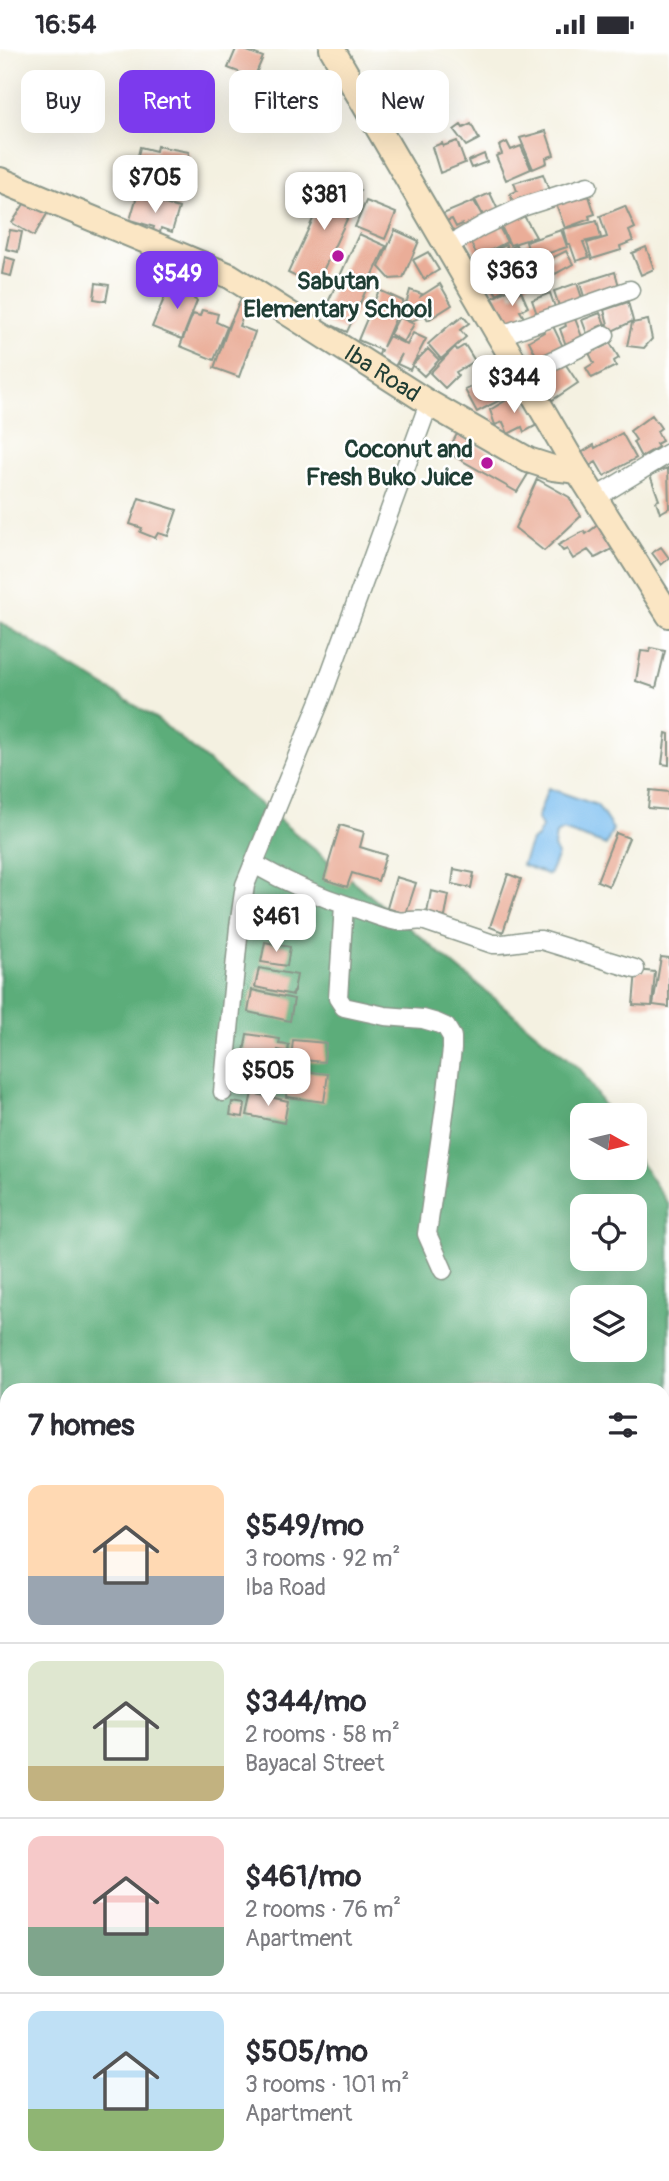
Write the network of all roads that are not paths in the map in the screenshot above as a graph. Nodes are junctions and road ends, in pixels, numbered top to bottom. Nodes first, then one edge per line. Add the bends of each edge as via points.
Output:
1 (337, 58) edge
2 (0, 180) edge
3 (588, 186) dead end
4 (446, 247) junction
5 (630, 290) dead end
6 (605, 335) dead end
7 (499, 336) junction
8 (522, 376) junction
9 (429, 403) junction
10 (669, 453) edge
11 (578, 471) junction
12 (595, 498) junction
13 (669, 615) edge
14 (254, 864) junction
15 (344, 905) junction
16 (635, 968) dead end
17 (223, 1092) dead end
18 (443, 1270) dead end

1 - 4 street
2 - 9 street, Iba Road via 230,276
3 - 4 street via 522,207
4 - 7 street
5 - 7 street
6 - 8 street
7 - 8 street
8 - 11 street
9 - 11 street, Iba Road via 528,460
9 - 14 street via 322,696
10 - 12 street
11 - 12 street
12 - 13 street
14 - 15 street
14 - 17 street via 245,885 239,927
15 - 16 street via 399,922 414,919 438,924 493,944 541,940
15 - 18 street via 338,998 344,1007 423,1019 446,1027 452,1037 427,1234

